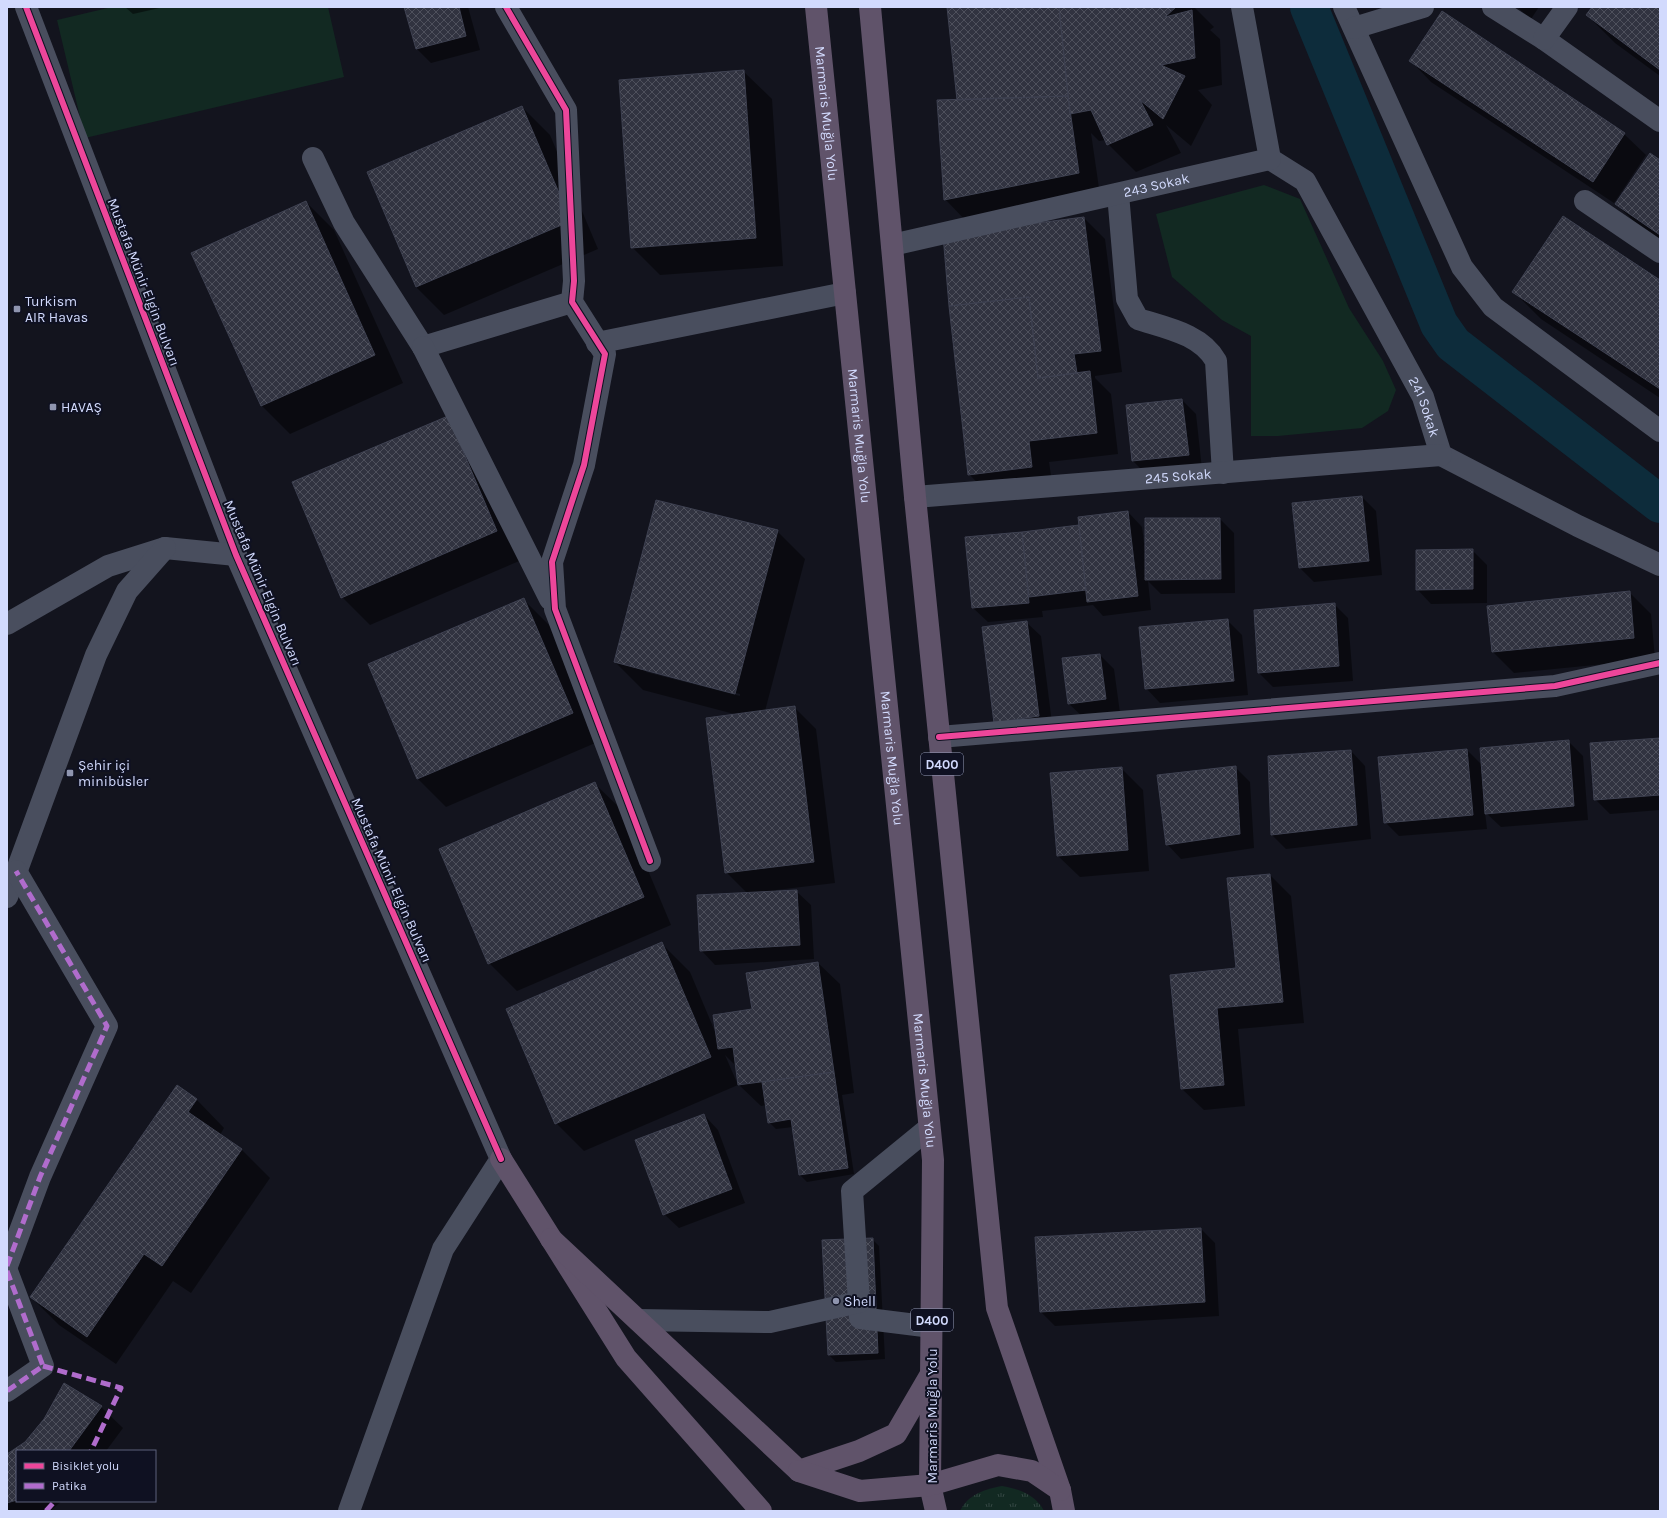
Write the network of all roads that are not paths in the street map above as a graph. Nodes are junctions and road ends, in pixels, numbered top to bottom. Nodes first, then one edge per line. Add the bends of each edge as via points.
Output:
1 (26, 7) edge
2 (506, 7) edge
3 (816, 7) edge
4 (870, 7) edge
5 (1242, 7) edge
6 (1344, 7) edge
7 (1423, 7) edge
8 (1493, 7) edge
9 (1567, 7) edge
10 (1354, 28) junction
11 (1544, 39) junction
12 (1660, 121) edge
13 (313, 158) dead end
14 (1270, 159) junction
15 (1118, 194) junction
16 (1585, 201) dead end
17 (892, 245) junction
18 (1660, 252) edge
19 (845, 293) junction
20 (572, 302) junction
21 (598, 343) junction
22 (423, 347) junction
23 (1660, 431) edge
24 (1440, 455) junction
25 (1223, 473) junction
26 (915, 497) junction
27 (165, 548) junction
28 (236, 555) junction
29 (1660, 565) edge
30 (555, 609) junction
31 (7, 624) edge
32 (1660, 664) edge
33 (939, 737) junction
34 (650, 861) dead end
35 (16, 871) junction
36 (7, 897) edge
37 (929, 1128) junction
38 (501, 1159) junction
39 (551, 1238) junction
40 (7, 1266) edge
41 (7, 1271) edge
42 (859, 1302) junction
43 (638, 1320) junction
44 (932, 1327) junction
45 (931, 1373) junction
46 (7, 1391) edge
47 (799, 1471) junction
48 (930, 1485) junction
49 (1060, 1490) junction
50 (349, 1511) edge
51 (761, 1511) edge
52 (936, 1511) edge
53 (1064, 1511) edge

1 - 28 street, Mustafa Münir Elgin Bulvarı
2 - 20 street via 566,110 574,281
3 - 19 highway, Marmaris Muğla Yolu / D400
4 - 17 highway, D400
5 - 14 street
6 - 10 street
7 - 10 street
8 - 11 street
9 - 11 street
10 - 23 street via 1462,267 1493,307
11 - 12 street
13 - 22 street via 344,223
14 - 15 street, 243 Sokak
14 - 24 street, 241 Sokak via 1305,181 1423,397
15 - 17 street, 243 Sokak
15 - 25 street via 1127,299 1138,319 1189,336 1211,352 1216,361
16 - 18 street
17 - 26 highway, D400
19 - 21 street
19 - 37 highway, Marmaris Muğla Yolu / D400
20 - 21 street
20 - 22 street
21 - 30 street via 605,354 584,465 552,562
22 - 30 street
24 - 25 street, 245 Sokak
24 - 29 street, 241 Sokak
25 - 26 street, 245 Sokak
26 - 33 highway, D400
27 - 28 street
27 - 31 street via 108,566
27 - 35 street via 127,591 96,655
28 - 38 street, Mustafa Münir Elgin Bulvarı
30 - 34 street
32 - 33 street via 1555,686
33 - 49 highway, D400 via 997,1308
35 - 36 street
35 - 40 street via 107,1026 40,1177
37 - 42 street via 852,1191
37 - 44 highway, Marmaris Muğla Yolu / D400 via 933,1160
38 - 39 highway
38 - 50 street via 443,1249
39 - 43 highway
39 - 51 highway via 626,1358
41 - 46 street via 43,1366
42 - 43 street via 770,1322
42 - 44 street via 860,1318
43 - 47 highway
44 - 45 highway, Marmaris Muğla Yolu / D400
45 - 47 highway via 896,1434 858,1452
45 - 48 highway, Marmaris Muğla Yolu / D400
47 - 48 highway via 860,1491
48 - 49 highway via 998,1464 1032,1471
48 - 52 highway, Marmaris Muğla Yolu / D400
49 - 53 highway, D400

